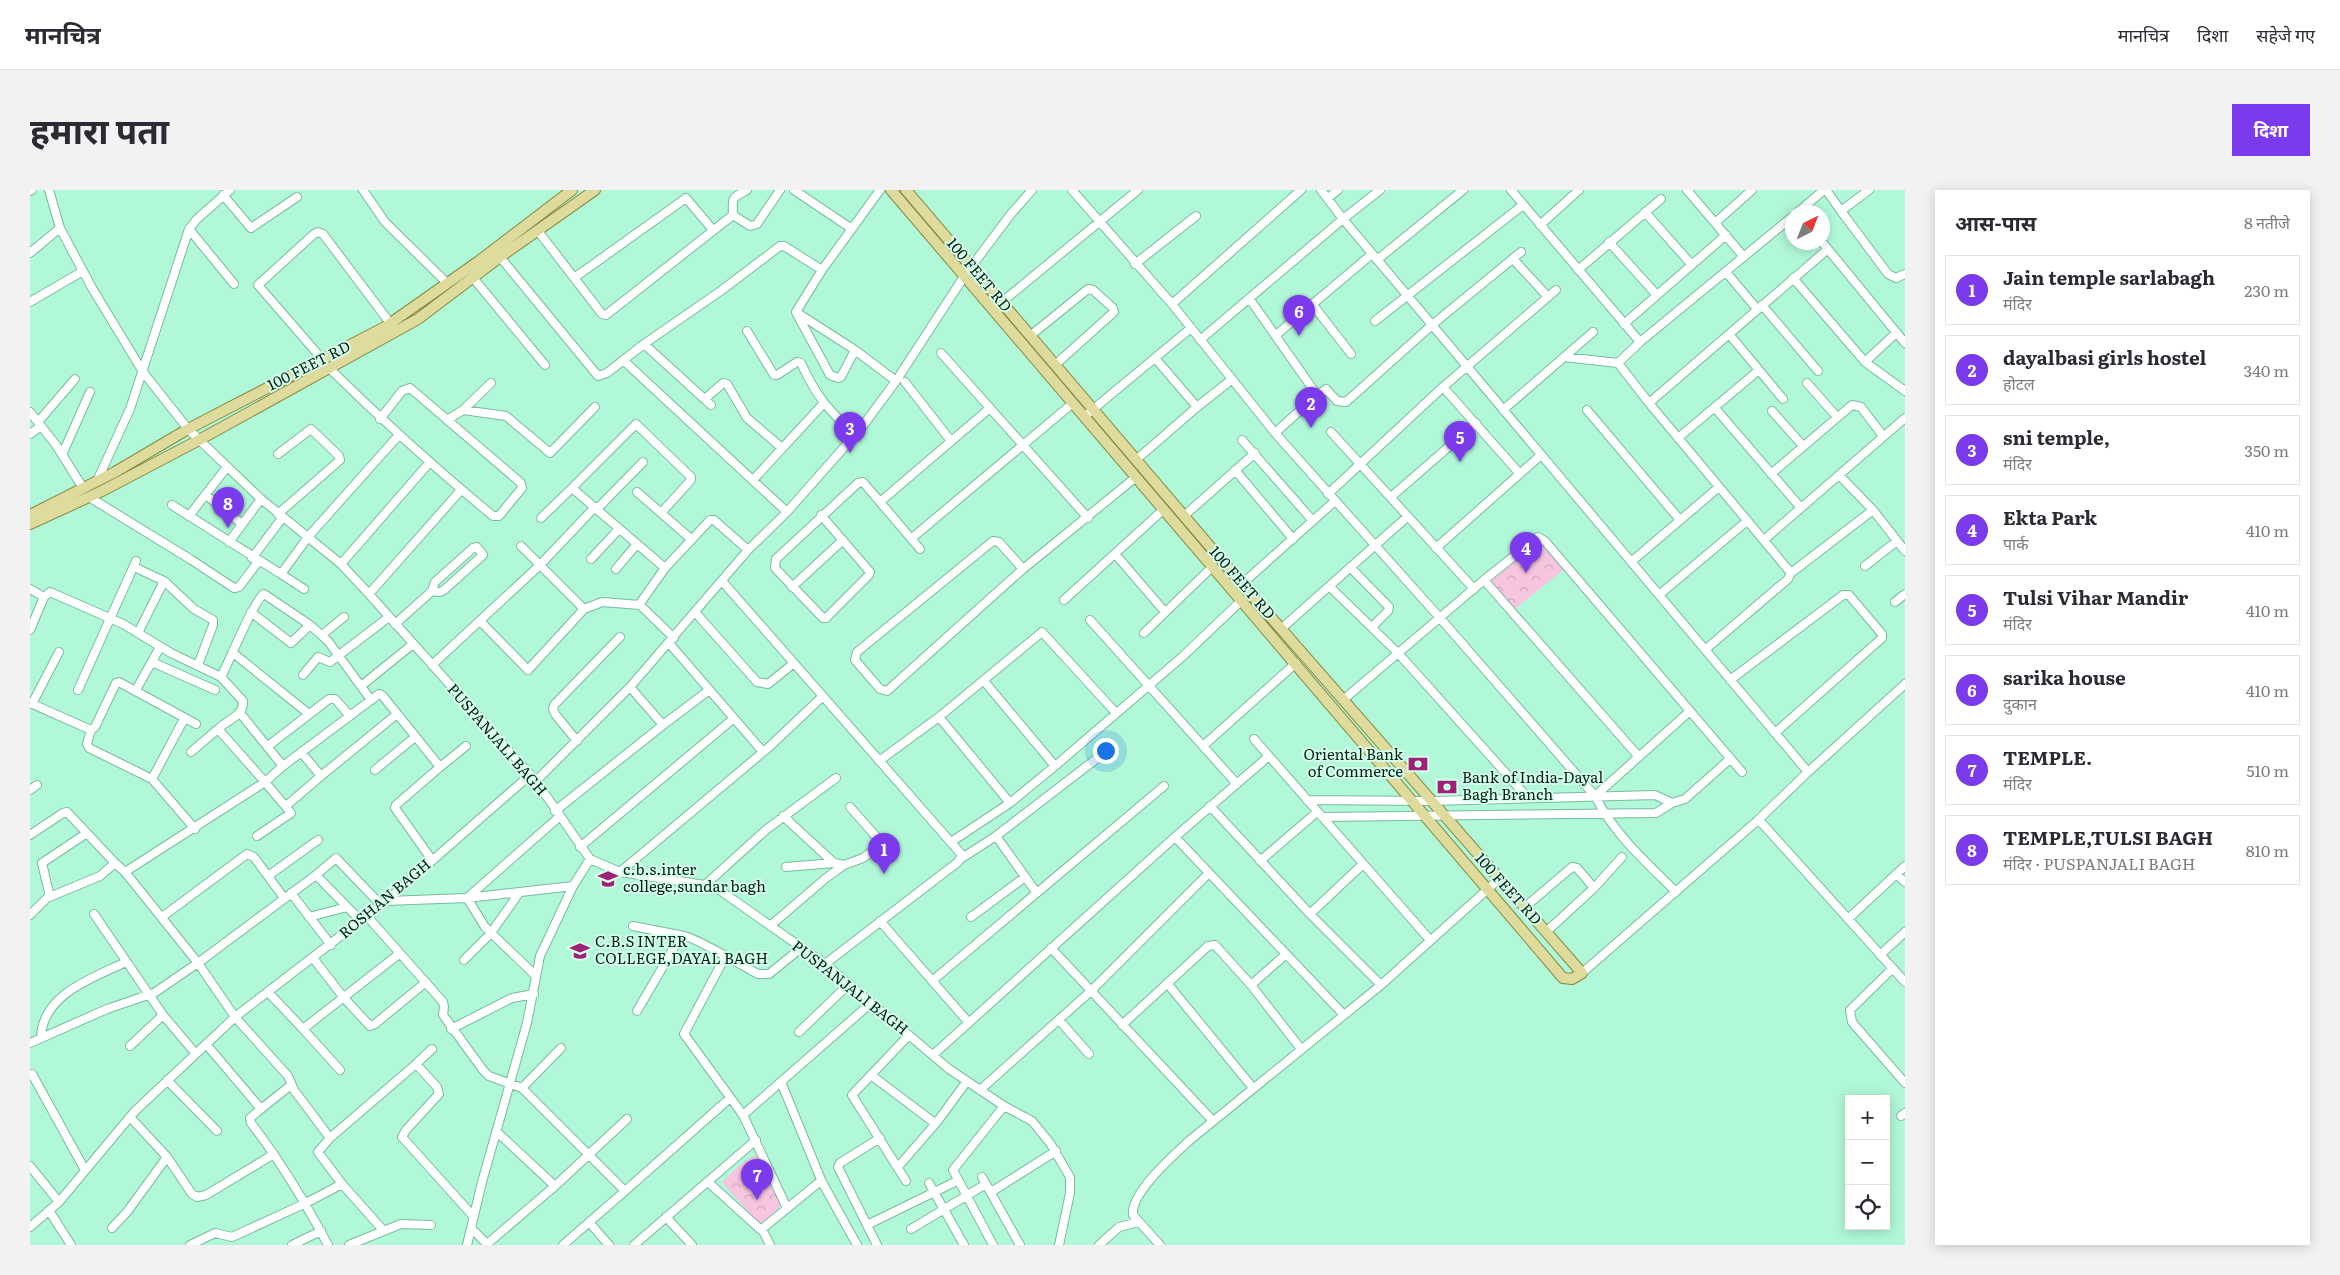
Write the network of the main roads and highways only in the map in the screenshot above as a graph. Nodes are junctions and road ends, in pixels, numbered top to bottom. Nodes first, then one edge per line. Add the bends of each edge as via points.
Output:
1 (572, 190) edge
2 (595, 190) edge
3 (891, 190) edge
4 (906, 190) edge
5 (969, 271) junction
6 (391, 327) junction
7 (1089, 413) junction
8 (86, 493) junction
9 (30, 515) edge
10 (30, 524) edge

1 - 6 main road, 100 FEET RD
2 - 6 main road via 418,319
3 - 5 main road
4 - 5 main road, 100 FEET RD
5 - 7 main road, 100 FEET RD via 1002,302 1056,364
5 - 7 main road via 1073,403
6 - 8 main road via 329,368 199,440
6 - 8 main road, 100 FEET RD via 322,358 188,429 97,481
7 - 7 main road, 100 FEET RD via 1136,460 1582,973 1572,979 1563,978 1136,477
8 - 9 main road, 100 FEET RD
8 - 10 main road

